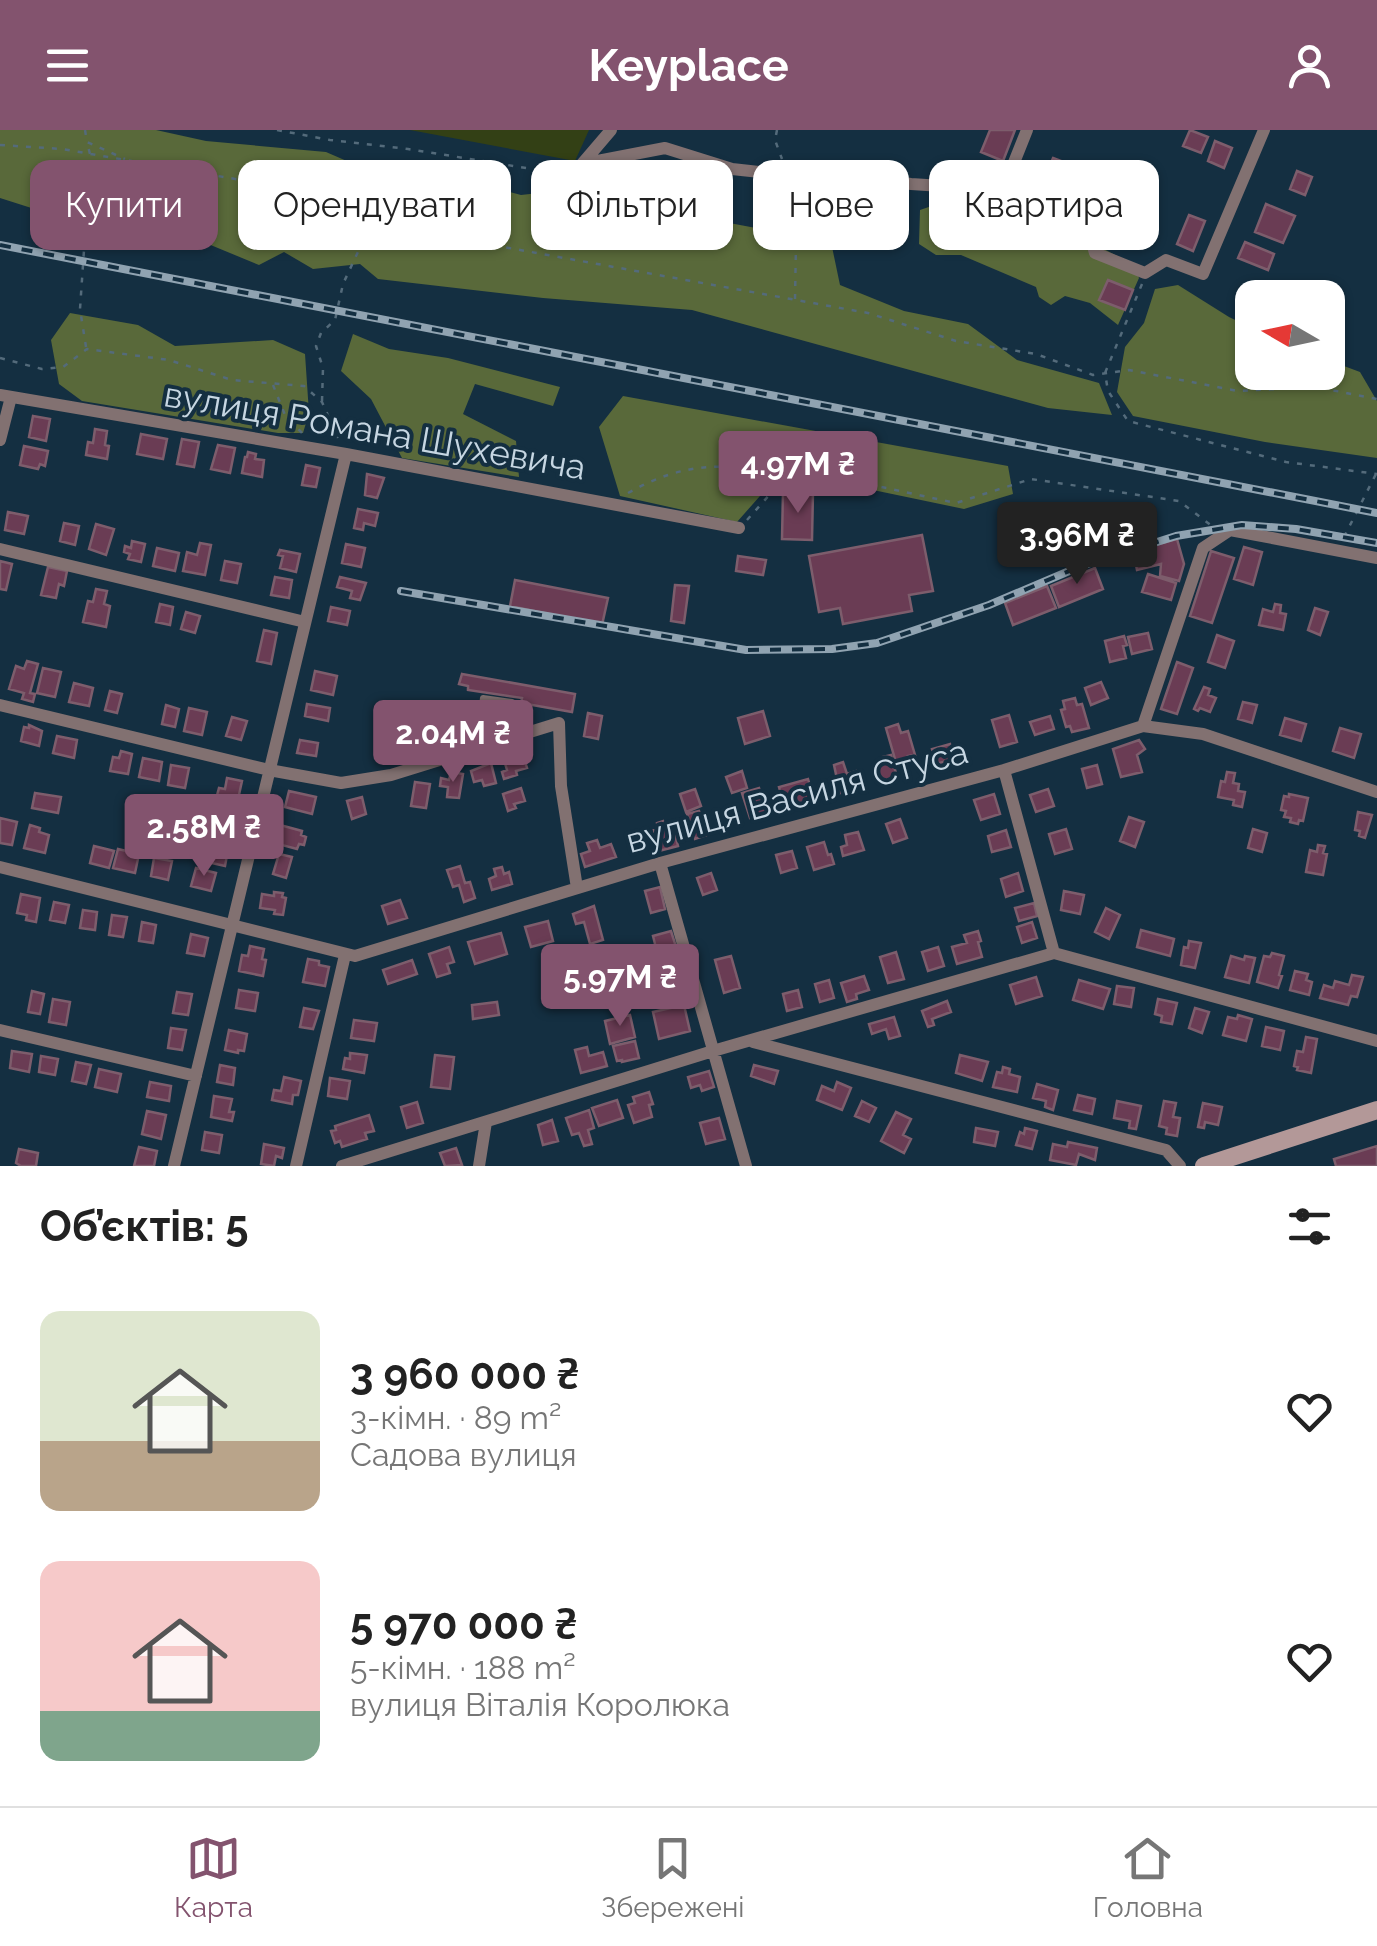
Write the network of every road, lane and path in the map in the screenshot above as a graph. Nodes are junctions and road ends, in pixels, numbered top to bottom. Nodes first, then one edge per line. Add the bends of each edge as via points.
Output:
1 (85, 130) edge
2 (277, 130) edge
3 (611, 130) edge
4 (777, 130) edge
5 (1027, 130) edge
6 (1264, 130) edge
7 (87, 142) junction
8 (0, 145) edge
9 (90, 154) junction
10 (123, 160) edge
11 (127, 160) edge
12 (585, 160) edge
13 (603, 160) edge
14 (703, 160) edge
15 (784, 160) edge
16 (1015, 160) edge
17 (531, 169) edge
18 (511, 249) edge
19 (359, 250) edge
20 (794, 250) edge
21 (1094, 250) edge
22 (1145, 273) junction
23 (795, 300) junction
24 (87, 348) junction
25 (0, 358) edge
26 (1105, 373) junction
27 (273, 384) junction
28 (5, 396) edge
29 (1377, 399) edge
30 (322, 402) junction
31 (0, 440) edge
32 (316, 449) junction
33 (346, 454) junction
34 (1377, 473) edge
35 (788, 474) junction
36 (609, 504) junction
37 (739, 528) joint
38 (1223, 535) junction
39 (0, 549) edge
40 (1337, 550) junction
41 (1377, 558) edge
42 (305, 622) junction
43 (512, 702) dead end
44 (0, 706) edge
45 (1143, 726) junction
46 (473, 750) junction
47 (269, 770) junction
48 (1004, 770) junction
49 (1377, 792) edge
50 (660, 864) junction
51 (0, 867) edge
52 (577, 888) junction
53 (232, 925) junction
54 (1054, 953) junction
55 (345, 955) junction
56 (0, 1030) edge
57 (750, 1041) junction
58 (1377, 1041) edge
59 (712, 1051) junction
60 (196, 1076) junction
61 (1377, 1110) edge
62 (486, 1122) junction
63 (174, 1166) edge
64 (296, 1166) edge
65 (342, 1166) edge
66 (479, 1166) edge
67 (746, 1166) edge
68 (1180, 1166) edge
69 (1204, 1166) edge

1 - 7 path
2 - 17 path
3 - 12 street
4 - 15 path
5 - 16 street
6 - 22 street via 1202,274 1166,260
7 - 9 path
7 - 11 path
8 - 9 path
9 - 10 path
9 - 24 path via 80,200 80,310
13 - 14 street via 665,148
18 - 23 path
19 - 30 path via 334,320 316,346
20 - 23 path
21 - 22 street
22 - 26 path
23 - 26 path
24 - 25 path via 63,367
24 - 27 path
26 - 29 path via 1130,370 1238,391 1316,387
26 - 34 path via 1128,420 1286,462
27 - 30 path via 304,386
27 - 32 path via 285,415
28 - 31 street
28 - 32 street, вулиця Романа Шухевича
30 - 33 path
32 - 33 street, вулиця Романа Шухевича
33 - 36 street, вулиця Романа Шухевича
33 - 42 street
34 - 40 path
35 - 36 path via 698,466 654,479
35 - 37 path
35 - 38 path via 956,503 1031,478 1178,501
36 - 37 street, вулиця Романа Шухевича
38 - 40 street via 1230,530
38 - 45 street via 1204,548
39 - 42 street
40 - 41 street
42 - 47 street
43 - 46 lane via 483,698
44 - 47 street
45 - 48 street, вулиця Василя Стуса
45 - 49 street, вулиця Василя Стуса via 1203,734
46 - 47 street via 341,783
46 - 52 street via 559,723
47 - 53 street
48 - 50 street, вулиця Василя Стуса
48 - 54 street
50 - 52 street, вулиця Василя Стуса
50 - 59 street
51 - 53 street, вулиця Василя Стуса
52 - 55 street, вулиця Василя Стуса via 363,956
53 - 55 street, вулиця Василя Стуса
53 - 60 street
54 - 57 street
54 - 58 street
55 - 64 street
56 - 60 street
57 - 59 street
57 - 68 street via 1166,1150
59 - 62 street
59 - 67 street
60 - 63 street
61 - 69 street
62 - 65 street
62 - 66 street

